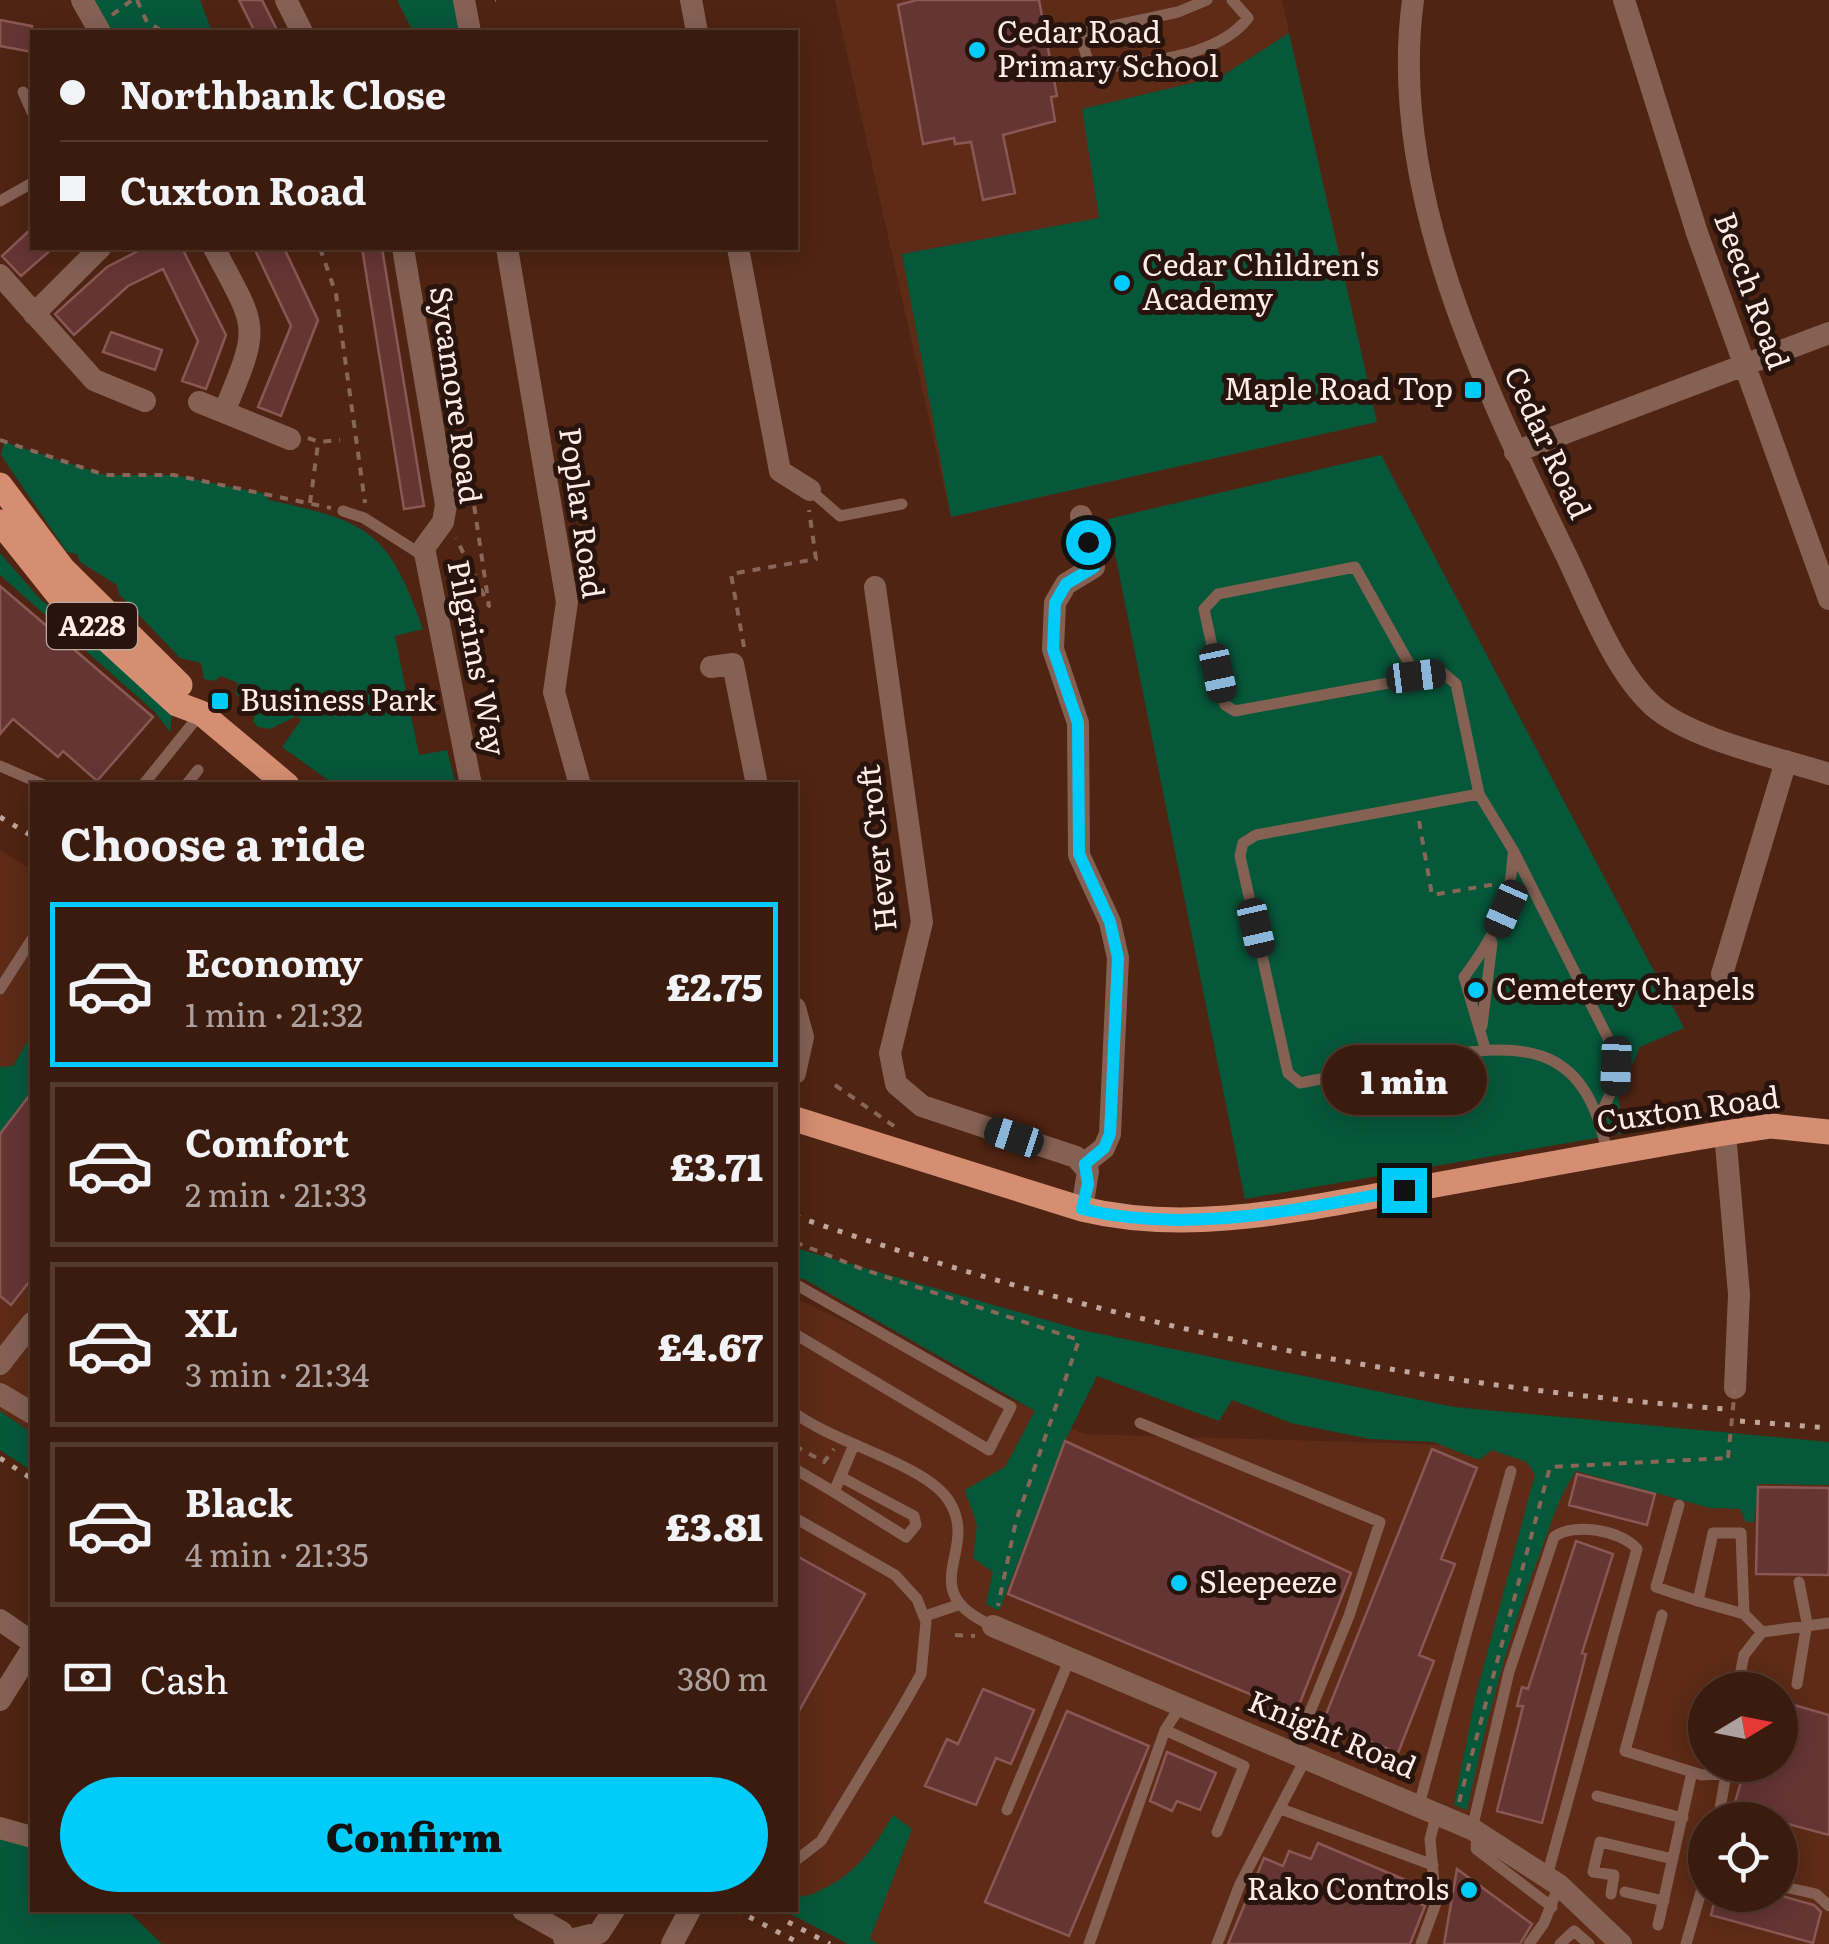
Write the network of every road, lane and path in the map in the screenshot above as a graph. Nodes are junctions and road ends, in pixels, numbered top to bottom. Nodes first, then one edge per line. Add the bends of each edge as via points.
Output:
1 (82, 0) edge
2 (134, 0) edge
3 (286, 0) edge
4 (464, 0) edge
5 (691, 0) edge
6 (1207, 0) edge
7 (1232, 0) edge
8 (1413, 0) edge
9 (1624, 0) edge
10 (101, 25) edge
11 (161, 30) edge
12 (301, 30) edge
13 (470, 30) edge
14 (697, 30) edge
15 (22, 92) dead end
16 (30, 108) edge
17 (30, 184) edge
18 (0, 201) edge
19 (97, 250) edge
20 (215, 250) edge
21 (321, 250) edge
22 (403, 250) edge
23 (507, 250) edge
24 (738, 250) edge
25 (0, 275) edge
26 (34, 314) junction
27 (1829, 333) edge
28 (443, 338) dead end
29 (1745, 365) junction
30 (145, 401) dead end
31 (199, 402) dead end
32 (224, 412) junction
33 (290, 439) dead end
34 (0, 440) edge
35 (340, 440) dead end
36 (1516, 452) junction
37 (0, 485) edge
38 (810, 490) junction
39 (310, 503) junction
40 (902, 504) dead end
41 (344, 511) joint
42 (1081, 516) dead end
43 (368, 520) junction
44 (0, 522) edge
45 (452, 529) dead end
46 (424, 550) junction
47 (875, 587) dead end
48 (1829, 599) edge
49 (722, 666) joint
50 (1416, 676) junction
51 (200, 713) junction
52 (1786, 761) junction
53 (0, 766) edge
54 (198, 770) dead end
55 (1829, 774) edge
56 (37, 782) edge
57 (145, 782) edge
58 (188, 782) edge
59 (283, 782) edge
60 (471, 782) edge
61 (579, 782) edge
62 (756, 782) edge
63 (1478, 794) junction
64 (1416, 807) junction
65 (1513, 850) junction
66 (1512, 881) junction
67 (1492, 939) junction
68 (30, 943) edge
69 (1722, 974) dead end
70 (0, 989) edge
71 (798, 1018) edge
72 (1482, 1026) junction
73 (1485, 1048) junction
74 (798, 1059) edge
75 (835, 1085) dead end
76 (1600, 1114) junction
77 (798, 1120) edge
78 (1829, 1132) edge
79 (1725, 1133) junction
80 (897, 1134) dead end
81 (1608, 1153) junction
82 (1085, 1164) junction
83 (1082, 1209) junction
84 (798, 1243) edge
85 (798, 1286) edge
86 (30, 1326) edge
87 (798, 1336) edge
88 (0, 1364) edge
89 (1735, 1388) joint
90 (0, 1394) edge
91 (30, 1412) edge
92 (798, 1416) edge
93 (1140, 1423) dead end
94 (839, 1440) junction
95 (853, 1447) junction
96 (798, 1448) edge
97 (1728, 1458) dead end
98 (798, 1471) edge
99 (1511, 1472) dead end
100 (841, 1477) junction
101 (834, 1492) junction
102 (1679, 1505) dead end
103 (798, 1520) edge
104 (1799, 1582) dead end
105 (1698, 1602) junction
106 (958, 1605) junction
107 (1744, 1614) junction
108 (925, 1616) junction
109 (1662, 1616) dead end
110 (0, 1620) edge
111 (1806, 1623) junction
112 (1829, 1623) edge
113 (993, 1626) junction
114 (1762, 1632) junction
115 (30, 1644) edge
116 (30, 1649) edge
117 (1070, 1658) junction
118 (1741, 1672) edge
119 (1798, 1677) edge
120 (0, 1700) edge
121 (1182, 1704) junction
122 (1164, 1730) junction
123 (1300, 1754) junction
124 (1688, 1771) edge
125 (1690, 1782) edge
126 (1597, 1796) dead end
127 (1281, 1809) junction
128 (1428, 1809) junction
129 (1006, 1810) dead end
130 (1683, 1818) junction
131 (0, 1828) edge
132 (1474, 1831) junction
133 (1217, 1832) dead end
134 (30, 1836) edge
135 (798, 1859) edge
136 (1674, 1859) junction
137 (1433, 1865) junction
138 (1553, 1889) junction
139 (1798, 1890) edge
140 (1664, 1901) junction
141 (1829, 1906) edge
142 (527, 1912) edge
143 (613, 1912) edge
144 (689, 1912) edge
145 (1695, 1912) edge
146 (1658, 1925) dead end
147 (1614, 1941) edge
148 (566, 1943) edge
149 (672, 1944) edge
150 (1089, 1944) edge
151 (1218, 1944) edge
152 (1421, 1944) edge
153 (1529, 1944) edge
154 (1560, 1944) edge
155 (1589, 1944) edge
156 (1686, 1944) edge

1 - 10 street
2 - 10 path
2 - 11 path
3 - 12 street
4 - 13 street
5 - 14 street
6 - 7 lane via 1080,33 1090,68 1200,49 1233,35 1248,18
8 - 36 street, Cedar Road via 1410,78 1422,185 1456,313
9 - 29 street, Beech Road
15 - 16 lane
17 - 18 lane
19 - 26 street
20 - 32 street via 252,327 252,346
21 - 43 path via 336,294
22 - 46 street, Sycamore Road via 446,505
23 - 61 street, Poplar Road via 568,602 554,692
24 - 38 street via 780,471
25 - 26 street
26 - 30 street via 94,380
27 - 29 street
28 - 45 path via 489,606
29 - 36 street
29 - 48 street, Beech Road
31 - 32 street
32 - 33 street
34 - 39 path via 106,475 174,475
35 - 39 path via 319,442
36 - 52 street, Cedar Road via 1596,619 1653,706 1686,726
37 - 51 main road, A228 via 63,569 188,693
38 - 40 lane via 840,516
38 - 49 path via 816,558 731,574 744,644 742,657
39 - 41 path
41 - 43 lane
42 - 82 street via 1094,567 1066,584 1055,603 1053,649 1078,723 1079,854 1113,929 1118,979 1110,1134
43 - 46 lane
44 - 51 main road, A228 via 59,596 177,704
46 - 60 street, Pilgrims' Way
47 - 82 street, Hever Croft via 922,922 890,1053 896,1084 922,1106
49 - 62 street
50 - 50 lane via 1235,711 1226,705 1204,609 1218,594 1355,567
50 - 63 lane via 1444,673 1456,684
51 - 57 lane
51 - 59 main road, A228
52 - 55 street, Cedar Road
52 - 69 street
53 - 56 lane
54 - 58 lane
63 - 64 lane
63 - 65 lane
64 - 66 path via 1432,895
64 - 73 lane via 1256,835 1243,843 1240,856 1288,1073 1300,1083
65 - 66 lane
65 - 76 lane via 1609,1040 1616,1088
66 - 67 lane
67 - 72 lane
67 - 72 lane via 1464,977
68 - 70 lane
71 - 74 street
72 - 73 lane
73 - 76 lane via 1537,1054 1564,1068
75 - 80 path via 895,1124
76 - 81 lane
77 - 83 main road, Cuxton Road
78 - 79 main road, Cuxton Road via 1771,1126
79 - 81 main road, Cuxton Road
79 - 89 street via 1738,1280
81 - 83 main road, Cuxton Road via 1202,1221 1128,1220
82 - 83 street
84 - 113 path via 1080,1340 1016,1521
85 - 87 lane via 1010,1406 989,1450
86 - 88 street
89 - 97 path, bridge
90 - 91 street
92 - 94 lane
93 - 123 lane via 1380,1522
94 - 95 lane
94 - 96 path via 826,1462
95 - 100 lane
95 - 106 lane via 871,1449 950,1502 957,1522 950,1581
98 - 101 lane
99 - 128 lane
100 - 101 lane
100 - 101 lane via 914,1516 916,1525 904,1536
102 - 105 lane via 1656,1587
103 - 108 lane via 895,1576
104 - 111 lane
105 - 107 lane
105 - 107 lane via 1713,1533 1741,1533
106 - 108 lane
106 - 113 lane
107 - 114 lane
108 - 135 lane via 921,1674 821,1842
109 - 124 lane via 1624,1751
110 - 115 street
111 - 112 lane
111 - 114 lane
111 - 119 lane
113 - 117 street, Knight Road
114 - 118 lane via 1744,1654
116 - 120 street
117 - 121 street, Knight Road
117 - 129 lane
121 - 122 lane
121 - 123 street, Knight Road
122 - 133 lane via 1244,1766
122 - 150 lane
123 - 127 lane
123 - 128 street, Knight Road
125 - 130 lane
126 - 130 lane
127 - 137 lane
127 - 151 lane via 1240,1884
128 - 132 street, Knight Road
128 - 137 lane
130 - 136 lane
131 - 134 street
132 - 138 street, Knight Road
132 - 138 lane via 1509,1672 1554,1537 1580,1528 1630,1542 1636,1549
136 - 140 lane
136 - 140 lane via 1600,1842 1593,1872 1614,1876 1618,1893
137 - 152 lane via 1436,1904
138 - 147 street, Knight Road
138 - 153 lane
139 - 141 lane
140 - 146 lane
142 - 148 street via 562,1932
143 - 148 street via 598,1934
144 - 149 street
145 - 156 lane
154 - 155 lane via 1574,1931

